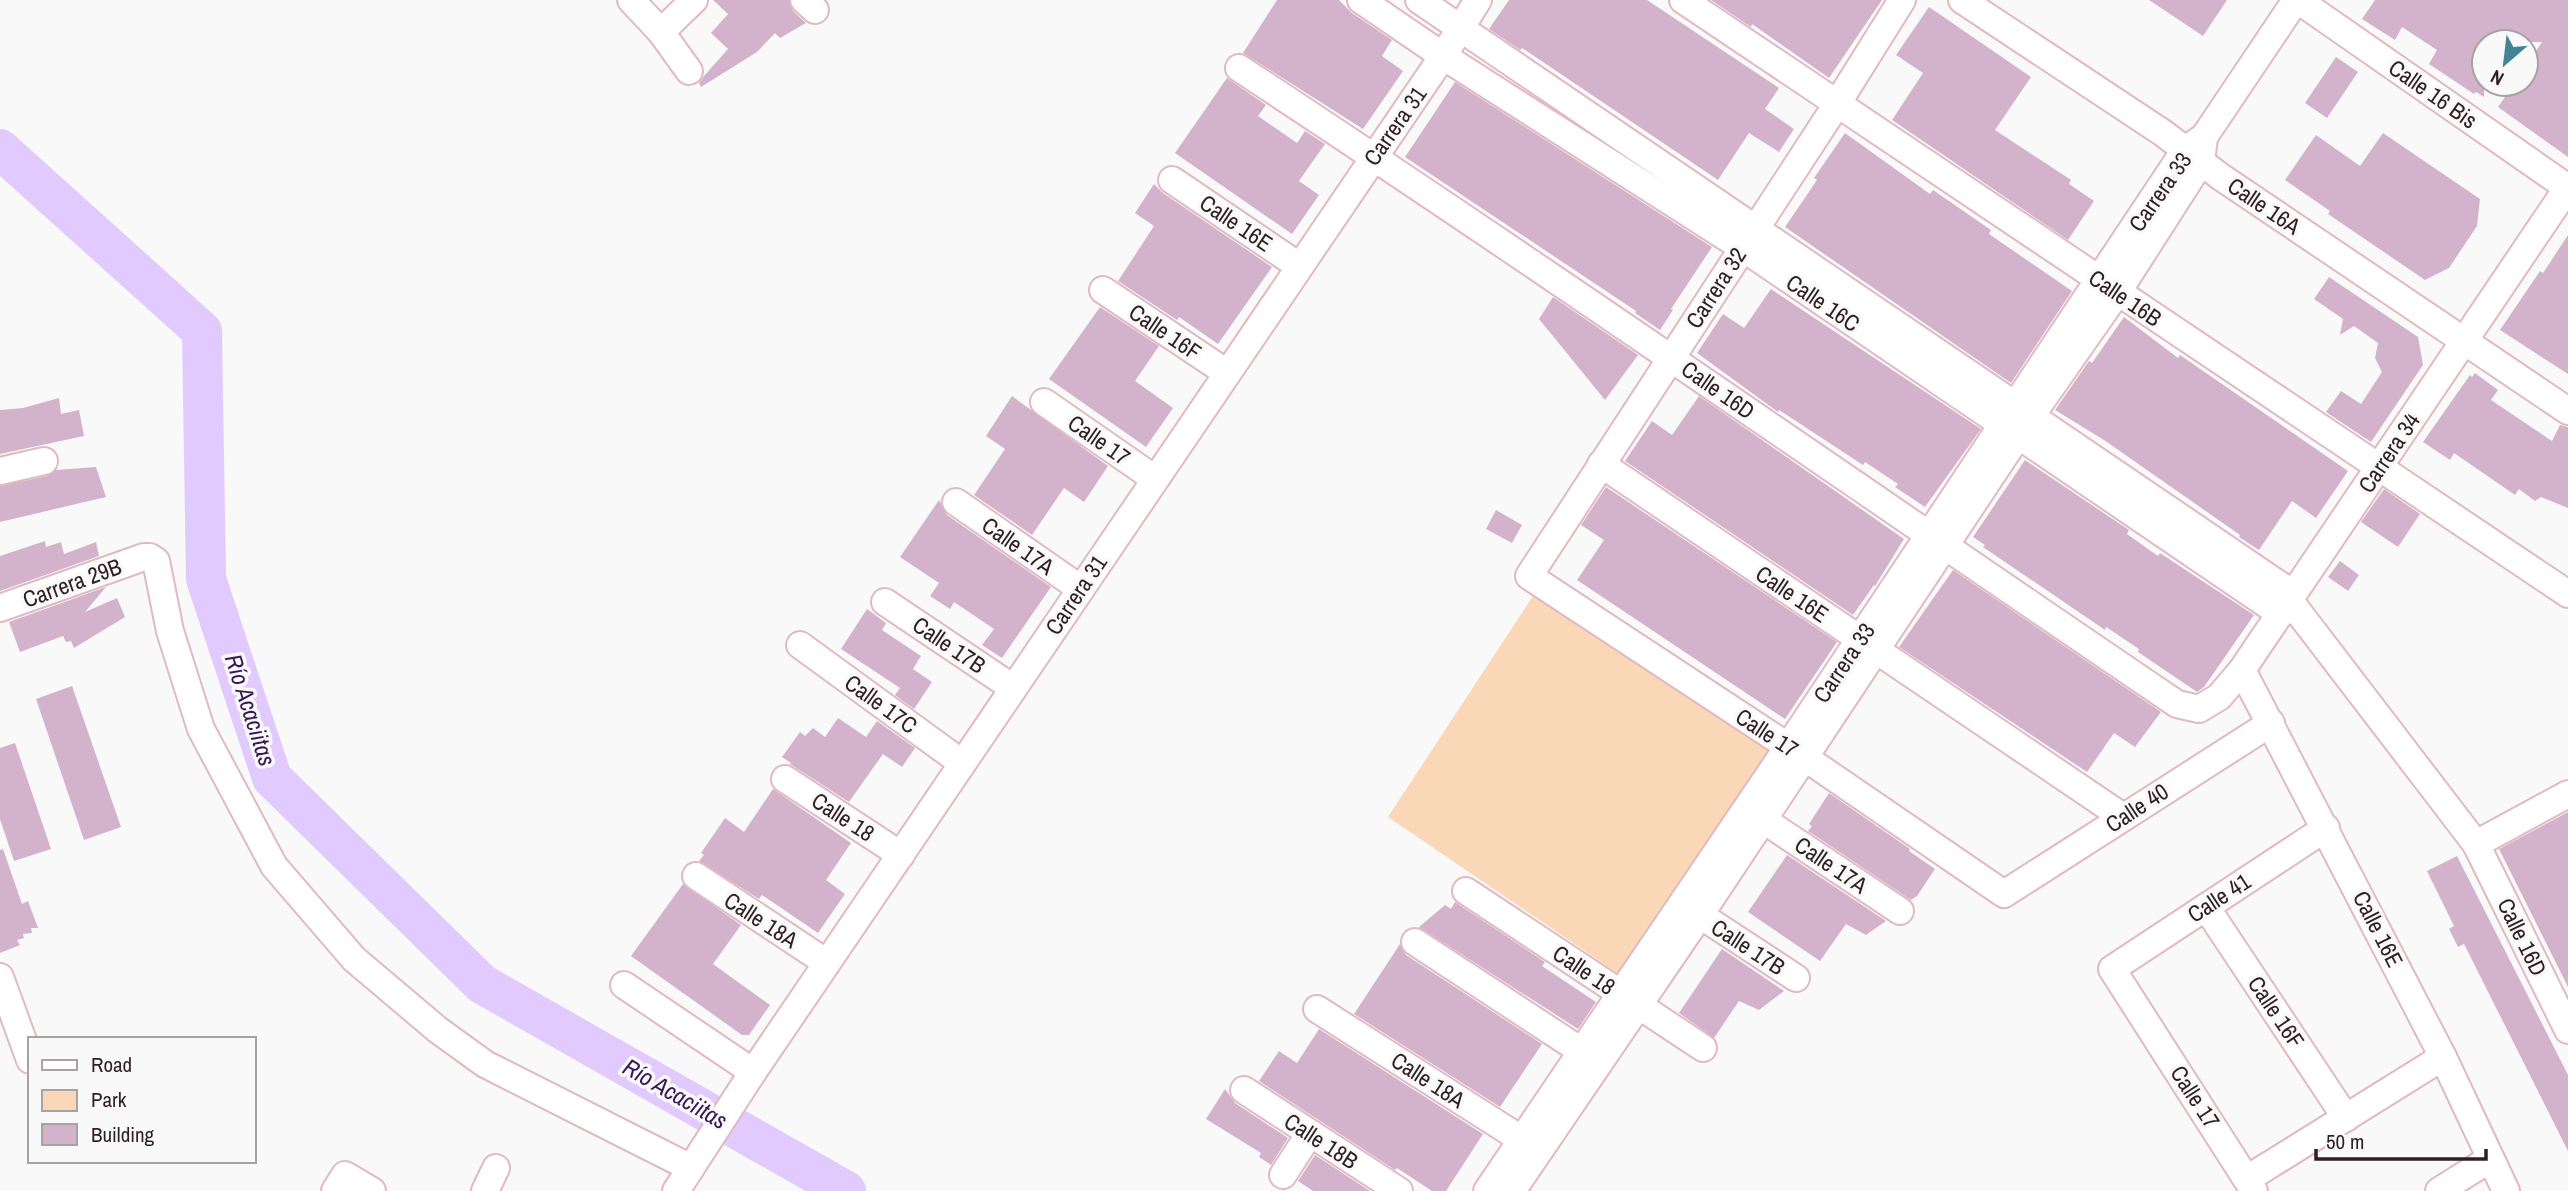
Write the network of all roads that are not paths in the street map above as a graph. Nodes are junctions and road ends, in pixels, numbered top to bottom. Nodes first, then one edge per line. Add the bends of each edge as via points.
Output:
1 (631, 0) edge
2 (694, 0) edge
3 (1361, 0) edge
4 (1419, 0) edge
5 (1478, 0) edge
6 (1683, 0) edge
7 (1902, 0) edge
8 (1962, 0) edge
9 (2297, 0) edge
10 (1459, 27) junction
11 (661, 32) junction
12 (1443, 56) junction
13 (1238, 68) dead end
14 (689, 71) dead end
15 (1837, 104) junction
16 (2196, 150) junction
17 (1373, 156) junction
18 (1172, 180) dead end
19 (2568, 188) edge
20 (1748, 238) junction
21 (1299, 266) junction
22 (2108, 287) junction
23 (1103, 290) dead end
24 (2464, 341) junction
25 (1671, 357) junction
26 (1227, 373) junction
27 (1044, 402) dead end
28 (2568, 411) edge
29 (2017, 421) junction
30 (44, 461) dead end
31 (1601, 464) junction
32 (2379, 468) junction
33 (0, 471) edge
34 (1155, 479) junction
35 (956, 502) dead end
36 (1937, 541) junction
37 (1529, 576) joint
38 (1081, 589) junction
39 (2568, 594) edge
40 (885, 602) dead end
41 (2288, 603) junction
42 (0, 608) edge
43 (800, 645) dead end
44 (1868, 645) junction
45 (2242, 670) junction
46 (1013, 688) junction
47 (2199, 709) joint
48 (2271, 723) junction
49 (1796, 752) junction
50 (962, 763) junction
51 (785, 779) dead end
52 (2568, 794) edge
53 (2123, 817) junction
54 (1762, 819) junction
55 (2326, 828) junction
56 (2476, 844) junction
57 (901, 855) junction
58 (696, 876) dead end
59 (1466, 891) dead end
60 (2004, 894) joint
61 (2206, 907) junction
62 (1900, 911) dead end
63 (1700, 915) junction
64 (1415, 942) dead end
65 (827, 963) junction
66 (2112, 969) joint
67 (0, 977) edge
68 (1796, 978) dead end
69 (624, 985) dead end
70 (1630, 1000) junction
71 (1317, 1009) dead end
72 (2568, 1030) edge
73 (1703, 1048) dead end
74 (28, 1054) edge
75 (1590, 1057) junction
76 (2443, 1057) junction
77 (748, 1080) junction
78 (1244, 1090) dead end
79 (2346, 1118) junction
80 (1310, 1133) junction
81 (1530, 1145) junction
82 (2490, 1159) junction
83 (694, 1164) junction
84 (1283, 1175) dead end
85 (340, 1183) edge
86 (2251, 1185) edge
87 (372, 1191) edge
88 (676, 1191) edge
89 (1399, 1191) edge
90 (1487, 1191) edge
91 (1512, 1191) edge
92 (2439, 1191) edge
93 (2506, 1191) edge

1 - 11 street
2 - 11 street
3 - 12 street, Calle 16C
4 - 10 street, Calle 16C
5 - 10 street, Carrera 31
6 - 15 street, Calle 16B
7 - 15 street, Carrera 32
8 - 16 street, Calle 16A
9 - 16 street, Carrera 33
9 - 19 street, Calle 16 Bis
10 - 12 street, Carrera 31
10 - 20 street, Calle 16C
11 - 14 street
12 - 17 street, Carrera 31
12 - 20 street, Calle 16C
13 - 17 street, Calle 16D
15 - 20 street, Carrera 32
15 - 22 street, Calle 16B
16 - 22 street, Carrera 33
16 - 24 street, Calle 16A via 2221,177
17 - 21 street, Carrera 31
17 - 25 street, Calle 16D
18 - 21 street, Calle 16E
19 - 24 street, Carrera 34
20 - 25 street, Carrera 32
20 - 29 street, Calle 16C
21 - 26 street, Carrera 31
22 - 29 street, Carrera 33
22 - 32 street, Calle 16B
23 - 26 street, Calle 16F
24 - 28 street, Calle 16A
24 - 32 street, Carrera 34
25 - 31 street, Carrera 32
25 - 36 street, Calle 16D
26 - 34 street, Carrera 31
27 - 34 street, Calle 17
29 - 36 street, Carrera 33
29 - 41 street, Calle 16C
30 - 33 street
31 - 37 street, Carrera 32
31 - 44 street, Calle 16E
32 - 39 street, Calle 16B
32 - 41 street, Carrera 34
34 - 38 street, Carrera 31
35 - 38 street, Calle 17A
36 - 44 street, Carrera 33
36 - 47 street, Calle 16D via 2177,704
37 - 49 street, Calle 17
38 - 46 street, Carrera 31
40 - 46 street, Calle 17B
41 - 45 street, Carrera 34
41 - 56 street, Calle 16D
42 - 83 street, Carrera 29B via 144,557 156,561 170,631 201,729 274,866 354,958 485,1064
43 - 50 street, Calle 17C
44 - 49 street, Carrera 33
44 - 53 street, Calle 16E
45 - 47 street, Carrera 34 via 2219,697
45 - 48 street, Calle 16E
46 - 50 street, Carrera 31
48 - 53 street, Calle 40
48 - 55 street, Calle 16E
49 - 54 street, Carrera 33
49 - 60 street, Calle 17
49 - 70 street, Carrera 33
50 - 57 street, Carrera 31
51 - 57 street, Calle 18
52 - 56 street
53 - 60 street, Calle 40
54 - 62 street, Calle 17A
54 - 63 street, Carrera 33
55 - 61 street, Calle 41
55 - 76 street, Calle 16E
56 - 72 street, Calle 16D
57 - 65 street, Carrera 31
58 - 65 street, Calle 18A
59 - 70 street, Calle 18
61 - 66 street, Calle 41
61 - 79 street, Calle 16F
63 - 68 street, Calle 17B
63 - 70 street, Carrera 33
64 - 75 street
65 - 77 street, Carrera 31
66 - 86 street, Calle 17
67 - 74 street
69 - 77 street
70 - 73 street, Calle 18
70 - 75 street, Carrera 33
71 - 81 street, Calle 18A
75 - 81 street, Carrera 33
76 - 79 street
76 - 82 street, Calle 16E
77 - 83 street, Carrera 31
78 - 80 street, Calle 18B
79 - 86 street
80 - 84 street
80 - 89 street, Calle 18B
81 - 90 street, Carrera 33
81 - 91 street, Carrera 33
82 - 92 street
82 - 93 street, Calle 16E
83 - 88 street, Carrera 31
85 - 87 street

